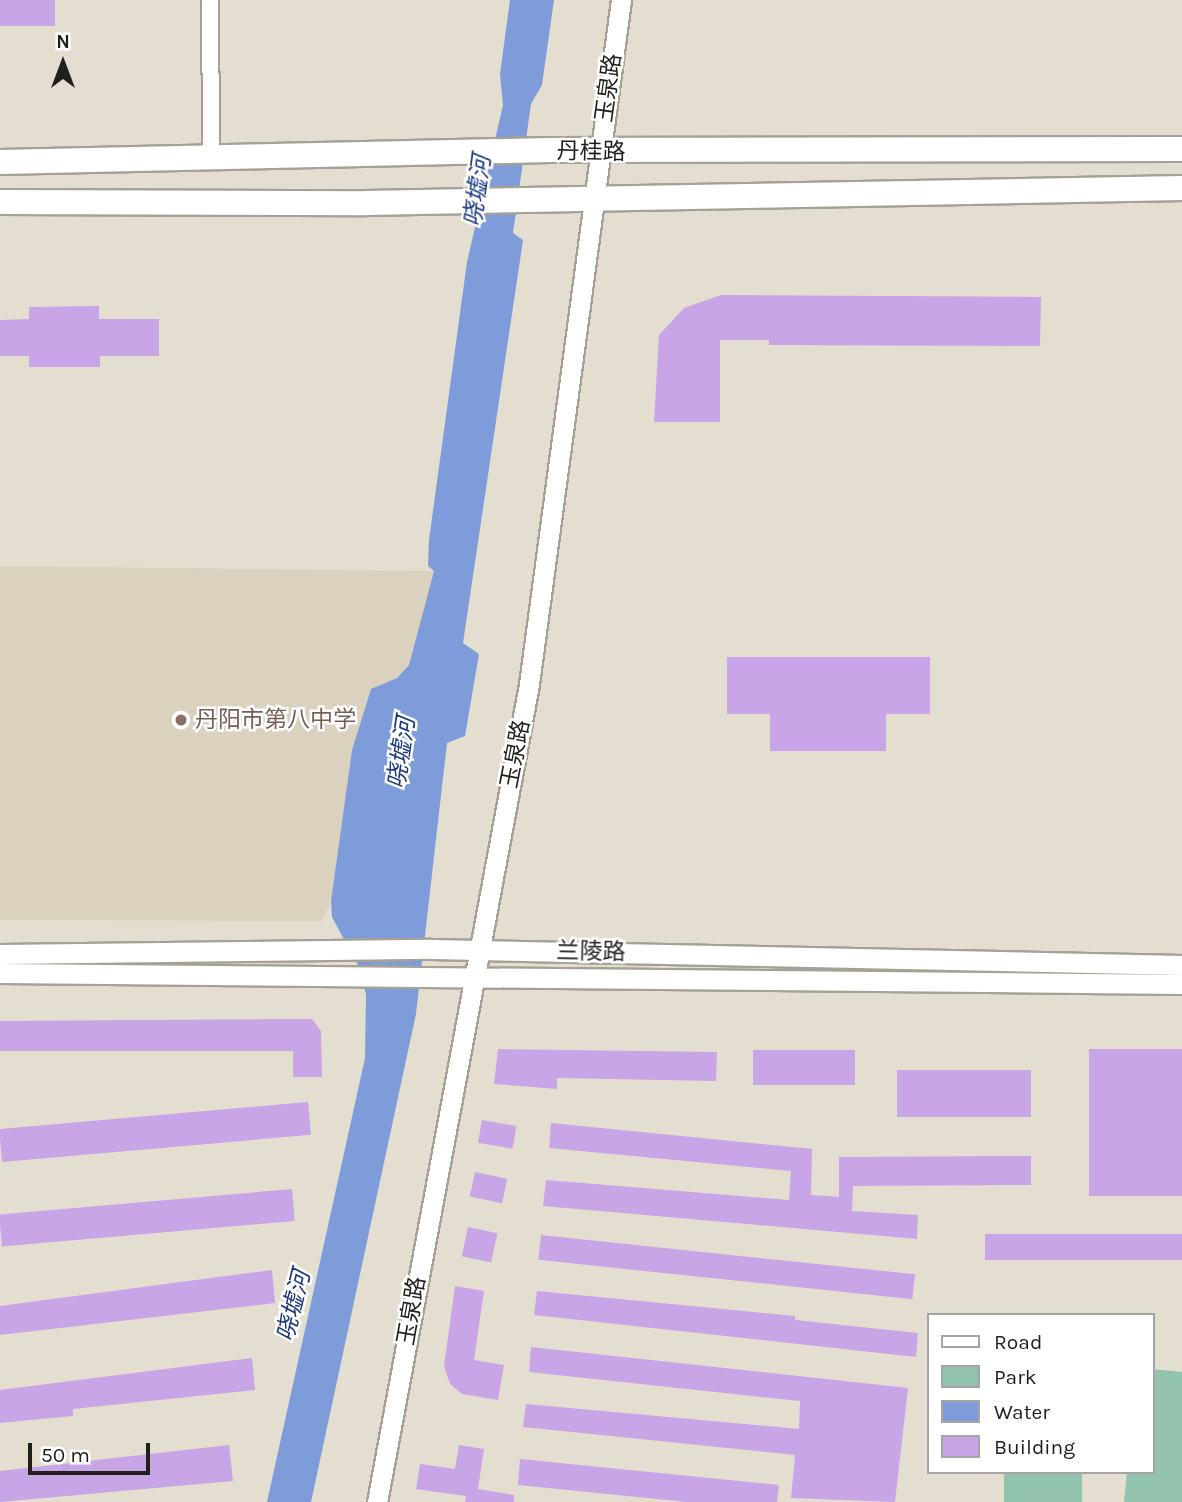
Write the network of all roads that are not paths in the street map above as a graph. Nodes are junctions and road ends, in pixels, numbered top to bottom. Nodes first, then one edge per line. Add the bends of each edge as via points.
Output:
1 (210, 0) edge
2 (621, 0) edge
3 (1182, 149) edge
4 (600, 153) junction
5 (211, 155) junction
6 (0, 162) edge
7 (1182, 188) edge
8 (593, 198) junction
9 (0, 202) edge
10 (479, 950) junction
11 (0, 954) edge
12 (1182, 965) edge
13 (0, 973) edge
14 (474, 974) junction
15 (1182, 984) edge
16 (377, 1502) edge

1 - 5 street
2 - 4 street, 玉泉路
3 - 4 main road, 丹桂路
4 - 5 main road, 丹桂路
4 - 8 street, 玉泉路
5 - 6 main road, 丹桂路
7 - 8 main road, 丹桂路
8 - 9 main road, 丹桂路
8 - 10 street, 玉泉路 via 529,684
10 - 11 street, 兰陵路
10 - 12 street, 兰陵路
10 - 14 street, 玉泉路
13 - 14 street, 兰陵路
14 - 15 street, 兰陵路
14 - 16 street, 玉泉路

